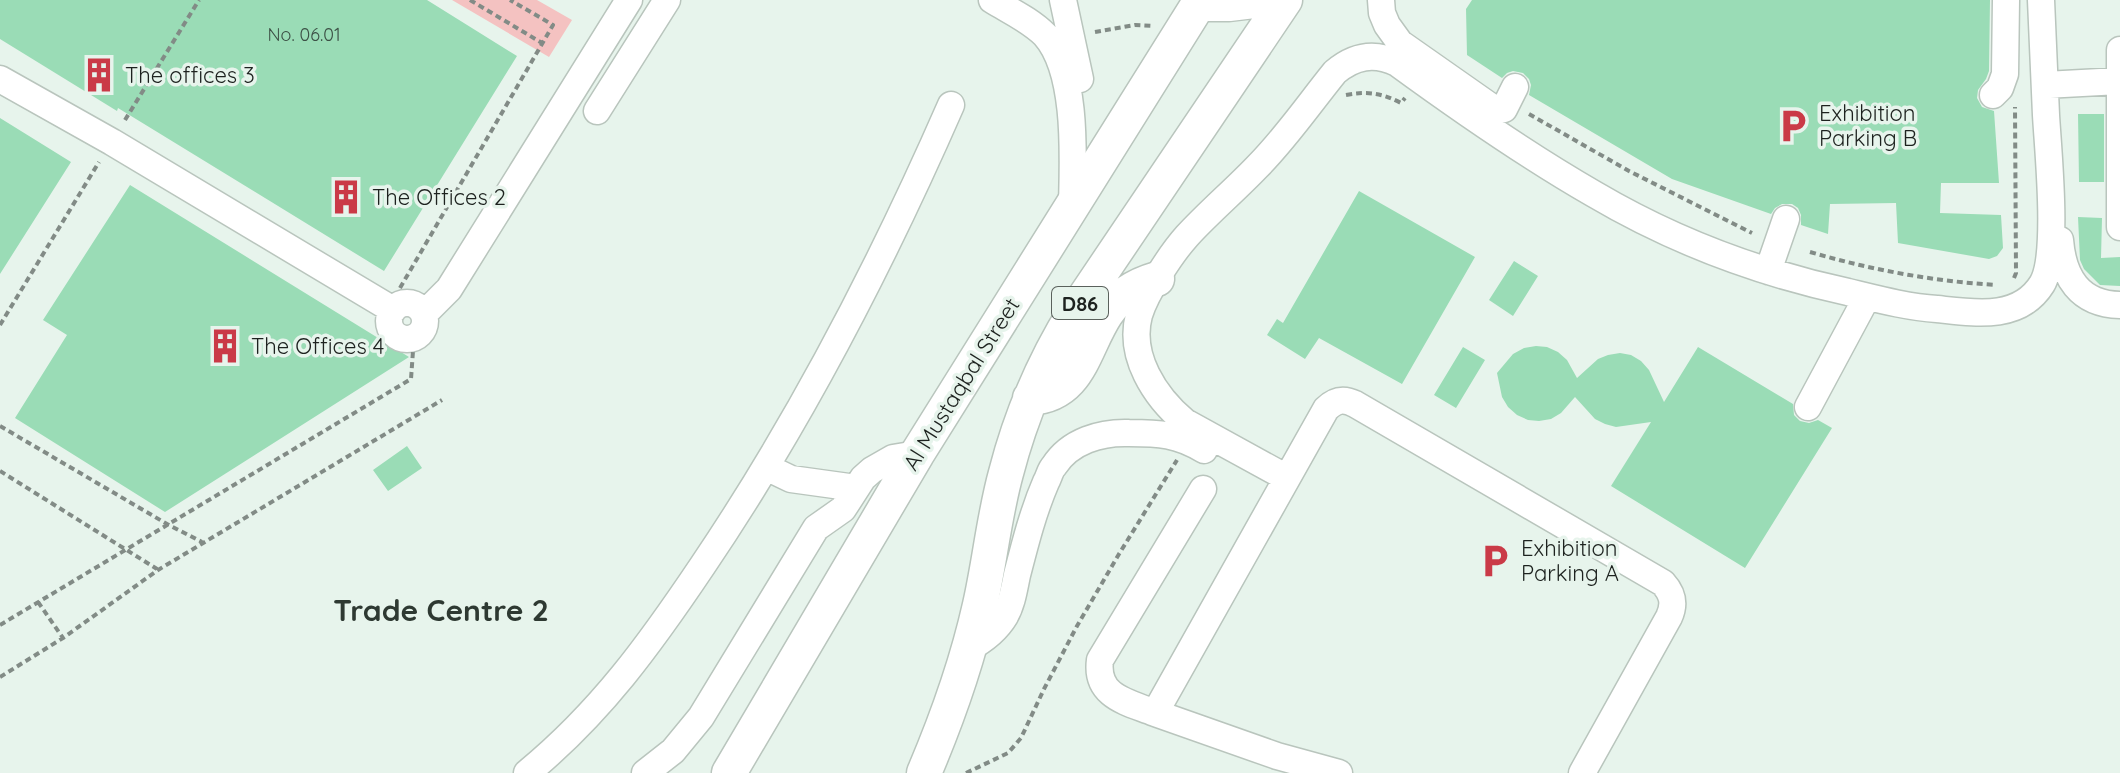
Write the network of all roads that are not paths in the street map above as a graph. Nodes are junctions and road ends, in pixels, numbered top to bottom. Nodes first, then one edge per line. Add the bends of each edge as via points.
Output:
1 (629, 0) edge
2 (667, 0) edge
3 (992, 0) edge
4 (1063, 0) edge
5 (1262, 0) edge
6 (1285, 0) edge
7 (1381, 0) edge
8 (2006, 0) edge
9 (2041, 0) edge
10 (1200, 2) edge
11 (2120, 50) edge
12 (0, 79) edge
13 (2119, 81) edge
14 (2045, 85) junction
15 (1511, 95) road end
16 (2004, 99) road end
17 (951, 105) dead end
18 (597, 111) dead end
19 (2119, 141) edge
20 (2050, 192) junction
21 (1079, 194) junction
22 (1786, 219) dead end
23 (2120, 227) edge
24 (1768, 271) junction
25 (1157, 279) junction
26 (1867, 297) junction
27 (2120, 305) edge
28 (1030, 398) junction
29 (1808, 407) dead end
30 (917, 454) junction
31 (766, 467) junction
32 (1282, 487) junction
33 (856, 488) junction
34 (1203, 489) dead end
35 (969, 648) junction
36 (1155, 713) junction
37 (527, 773) edge
38 (645, 773) edge
39 (729, 773) edge
40 (924, 773) edge
41 (1339, 773) edge
42 (1582, 773) edge

1 - 12 street via 449,289 419,325 417,305 391,309
2 - 18 street
3 - 21 street via 1034,26 1061,61
4 - 21 street via 1087,142
5 - 10 main road
6 - 28 main road, D86 via 1076,310
7 - 15 street via 1387,25 1400,43 1497,111
8 - 16 street via 2005,74 2000,88
9 - 14 street
10 - 21 main road, Al Mustaqbal Street
11 - 13 street
13 - 14 street
13 - 19 street
14 - 20 street
17 - 31 street via 867,285
19 - 23 street
20 - 26 street via 2048,270 2024,302 1985,313
20 - 27 street via 2070,279 2089,297
21 - 30 main road, Al Mustaqbal Street / D86
22 - 24 street
24 - 25 street via 1679,237 1595,195 1387,58 1366,56 1335,72 1276,147 1185,238
24 - 26 street
25 - 28 main road via 1113,305 1070,381 1052,394
25 - 32 street via 1137,328 1148,378 1185,422
26 - 29 street
28 - 35 main road, D86 via 1005,474
30 - 33 street via 882,463
30 - 39 main road, Al Mustaqbal Street / D86
31 - 33 street via 791,479
31 - 37 street via 629,670 598,707
32 - 35 street via 1168,434 1110,433 1081,443 1054,465 1033,515 1009,608 995,630
32 - 36 street
32 - 42 street via 1326,409 1336,401 1349,401 1663,583 1672,610
33 - 38 street via 843,509 811,534 687,736
34 - 36 street via 1100,660 1107,690
35 - 40 main road, D86
36 - 41 street

